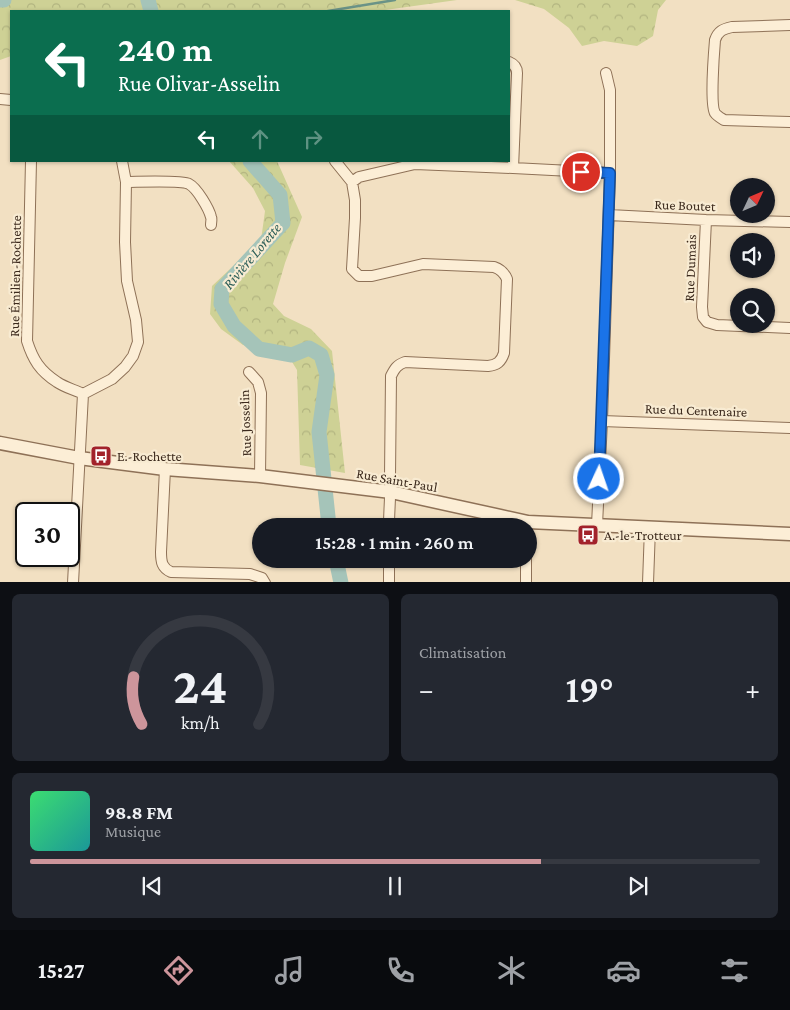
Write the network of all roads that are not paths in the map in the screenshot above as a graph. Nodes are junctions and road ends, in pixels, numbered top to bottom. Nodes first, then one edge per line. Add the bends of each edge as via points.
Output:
1 (790, 25) edge
2 (510, 62) edge
3 (606, 73) dead end
4 (790, 122) edge
5 (31, 162) edge
6 (122, 162) edge
7 (336, 162) edge
8 (513, 168) junction
9 (610, 173) junction
10 (126, 182) junction
11 (352, 182) junction
12 (609, 216) junction
13 (706, 220) junction
14 (790, 222) edge
15 (211, 225) dead end
16 (790, 328) edge
17 (249, 372) dead end
18 (83, 394) junction
19 (602, 421) junction
20 (790, 428) edge
21 (0, 443) edge
22 (79, 458) junction
23 (166, 469) junction
24 (260, 476) junction
25 (391, 492) junction
26 (389, 518) edge
27 (502, 518) edge
28 (537, 524) edge
29 (597, 525) junction
30 (650, 528) junction
31 (790, 534) edge
32 (389, 568) edge
33 (526, 568) edge
34 (73, 582) edge
35 (265, 582) edge
36 (389, 582) edge
37 (526, 582) edge
38 (648, 582) edge

1 - 4 street via 732,27 720,31 715,40 712,100 714,113 724,120
2 - 8 street via 517,68
3 - 9 street via 610,90
5 - 18 street, Rue Émilien-Rochette via 27,341 39,367 58,383
6 - 10 street
7 - 11 street
8 - 9 street
8 - 11 street via 414,164 359,177
9 - 12 street
10 - 15 street via 189,184 206,206
10 - 18 street via 127,271 138,342 134,356 125,367 112,379
11 - 25 street via 355,200 352,269 359,276 423,264 494,267 507,278 504,353 495,366 405,362 395,368 391,376
12 - 13 street, Rue Boutet
12 - 19 street
13 - 14 street, Rue Boutet
13 - 16 street, Rue Dumais via 703,317 717,324
17 - 24 street, Rue Josselin via 258,382 261,393
18 - 22 street
19 - 20 street, Rue du Centenaire
19 - 29 street
21 - 22 street, Rue Saint-Paul
22 - 23 street, Rue Saint-Paul
22 - 34 street
23 - 24 street, Rue Saint-Paul
23 - 35 street via 161,552 165,570 250,574
24 - 25 street, Rue Saint-Paul
25 - 26 street
25 - 27 street, Rue Saint-Paul
28 - 29 street, Rue Saint-Paul
29 - 30 street, Rue Saint-Paul
30 - 31 street, Rue Saint-Paul
30 - 38 street
32 - 36 street
33 - 37 street

